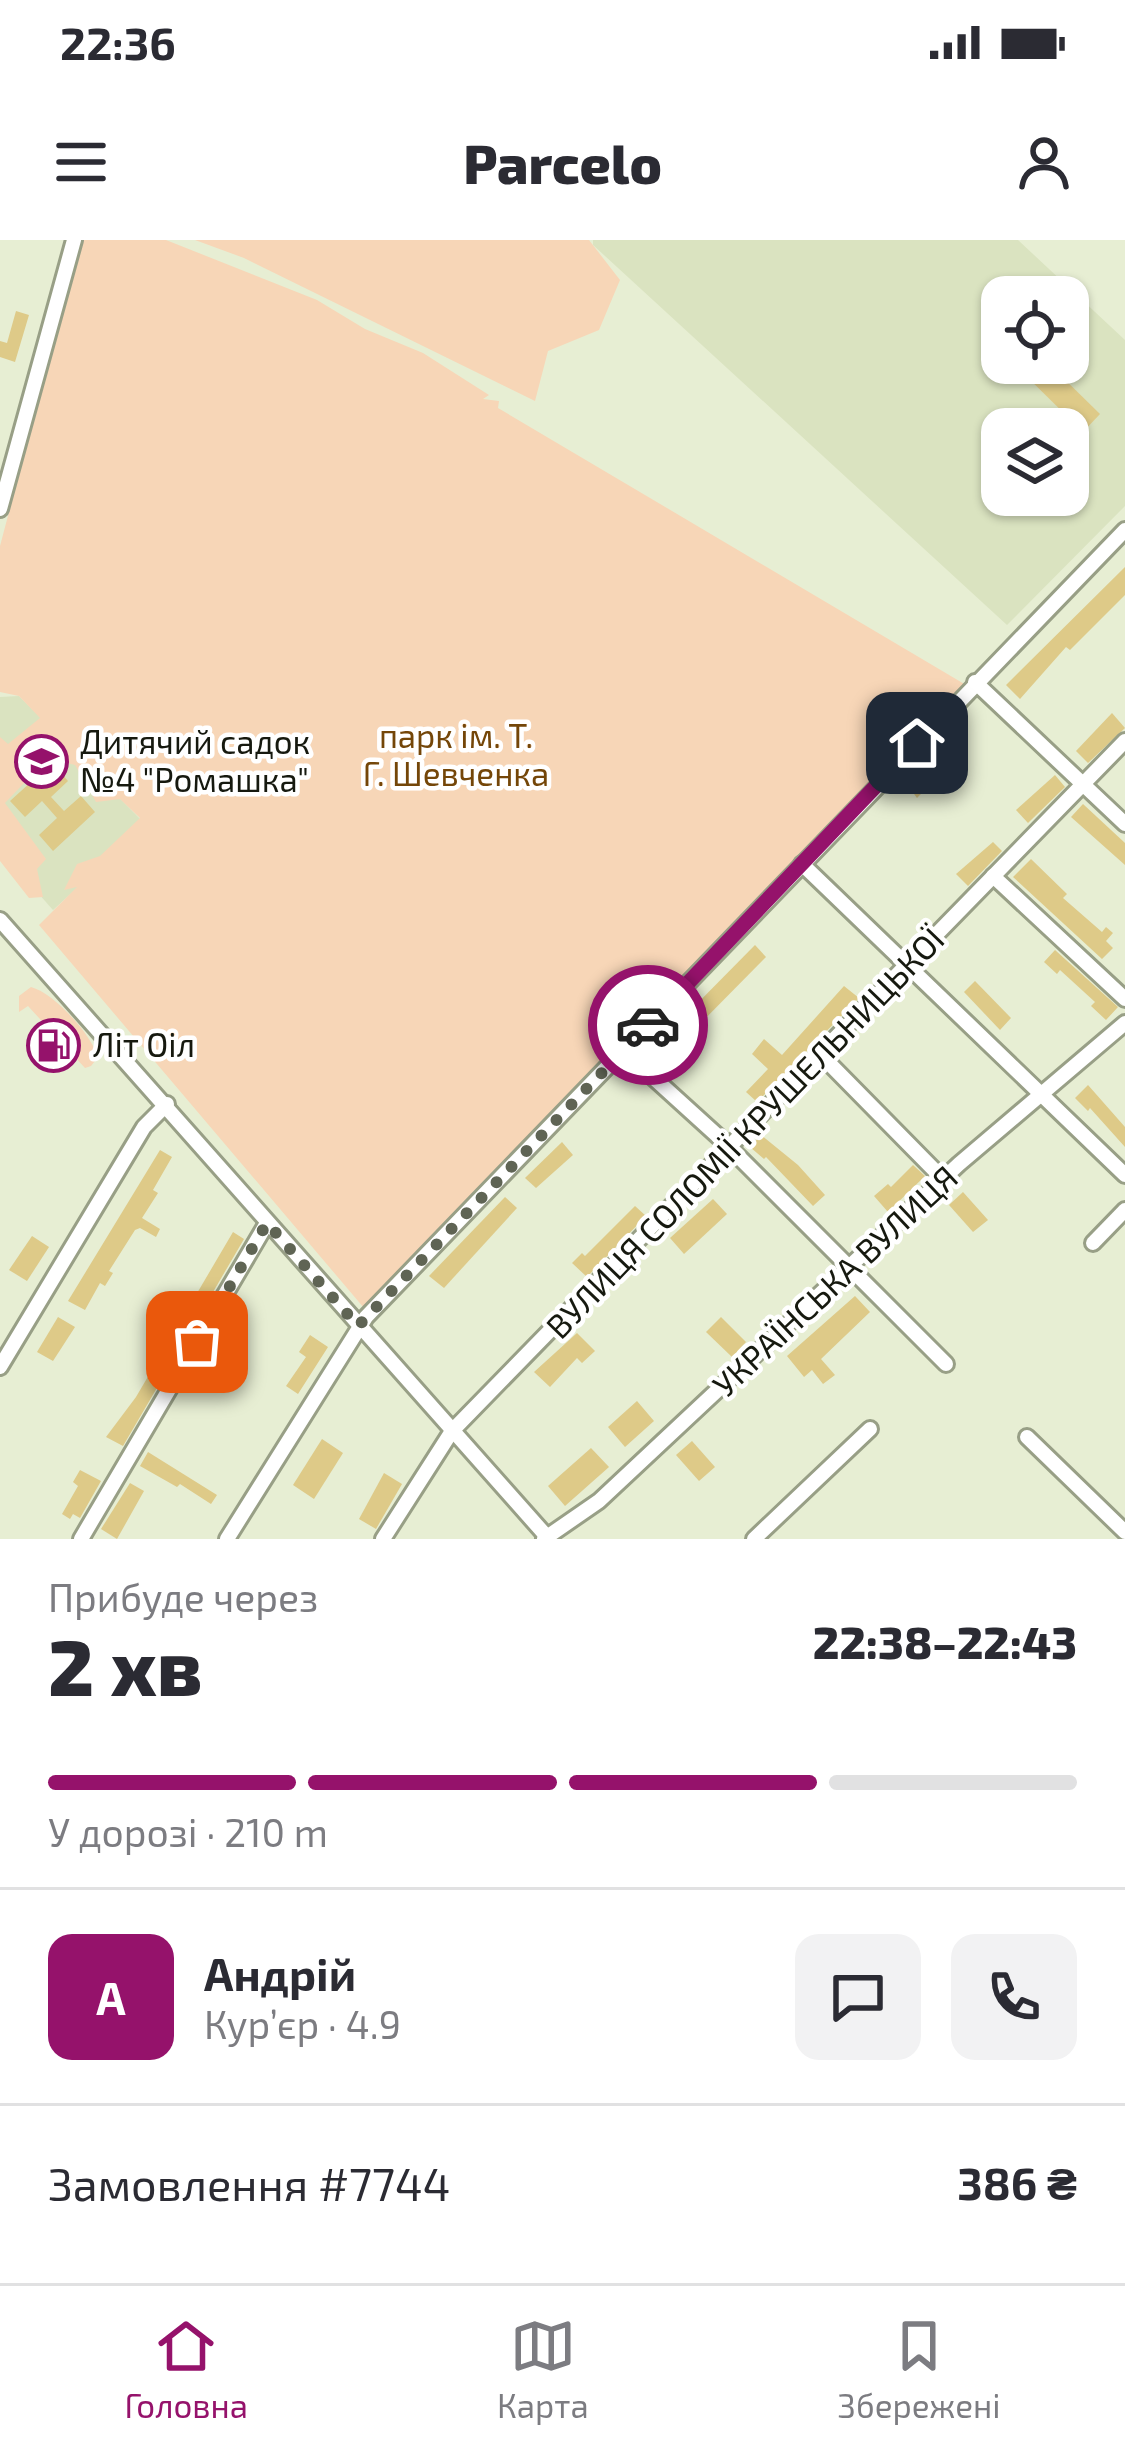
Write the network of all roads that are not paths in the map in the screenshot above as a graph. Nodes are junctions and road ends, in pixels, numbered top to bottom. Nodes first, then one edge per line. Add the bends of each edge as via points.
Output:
1 (74, 240) edge
2 (0, 509) edge
3 (1125, 530) edge
4 (975, 682) junction
5 (1125, 741) edge
6 (1083, 784) junction
7 (1125, 824) edge
8 (802, 864) junction
9 (993, 876) junction
10 (0, 920) edge
11 (909, 963) junction
12 (1125, 999) edge
13 (1125, 1023) edge
14 (623, 1050) junction
15 (821, 1055) junction
16 (1044, 1095) junction
17 (167, 1104) junction
18 (731, 1149) junction
19 (1125, 1175) edge
20 (943, 1179) junction
21 (1125, 1210) edge
22 (267, 1223) junction
23 (1093, 1243) dead end
24 (850, 1266) junction
25 (358, 1326) junction
26 (946, 1364) dead end
27 (0, 1367) edge
28 (870, 1430) dead end
29 (452, 1431) junction
30 (1028, 1437) dead end
31 (1125, 1532) edge
32 (546, 1538) edge
33 (81, 1539) edge
34 (227, 1539) edge
35 (383, 1539) edge
36 (754, 1539) edge

1 - 2 street
3 - 4 street
4 - 6 street
4 - 8 street
5 - 6 street, ВУЛИЦЯ СОЛОМІЇ КРУШЕЛЬНИЦЬКОЇ
6 - 7 street
6 - 9 street, ВУЛИЦЯ СОЛОМІЇ КРУШЕЛЬНИЦЬКОЇ
8 - 11 street
8 - 14 street
9 - 11 street, ВУЛИЦЯ СОЛОМІЇ КРУШЕЛЬНИЦЬКОЇ
9 - 12 street
10 - 17 street
11 - 15 street, ВУЛИЦЯ СОЛОМІЇ КРУШЕЛЬНИЦЬКОЇ
11 - 16 street
13 - 16 street, УКРАЇНСЬКА ВУЛИЦЯ
14 - 18 street
14 - 25 street
15 - 18 street, ВУЛИЦЯ СОЛОМІЇ КРУШЕЛЬНИЦЬКОЇ
15 - 20 street
16 - 19 street
16 - 20 street, УКРАЇНСЬКА ВУЛИЦЯ
17 - 22 street
17 - 27 street via 144,1127
18 - 24 street
18 - 29 street, ВУЛИЦЯ СОЛОМІЇ КРУШЕЛЬНИЦЬКОЇ
20 - 24 street, УКРАЇНСЬКА ВУЛИЦЯ
21 - 23 street
22 - 25 street
22 - 33 street
24 - 26 street
24 - 32 street, УКРАЇНСЬКА ВУЛИЦЯ via 599,1501
25 - 29 street
25 - 34 street
28 - 36 street
29 - 32 street
29 - 35 street, ВУЛИЦЯ СОЛОМІЇ КРУШЕЛЬНИЦЬКОЇ
30 - 31 street

